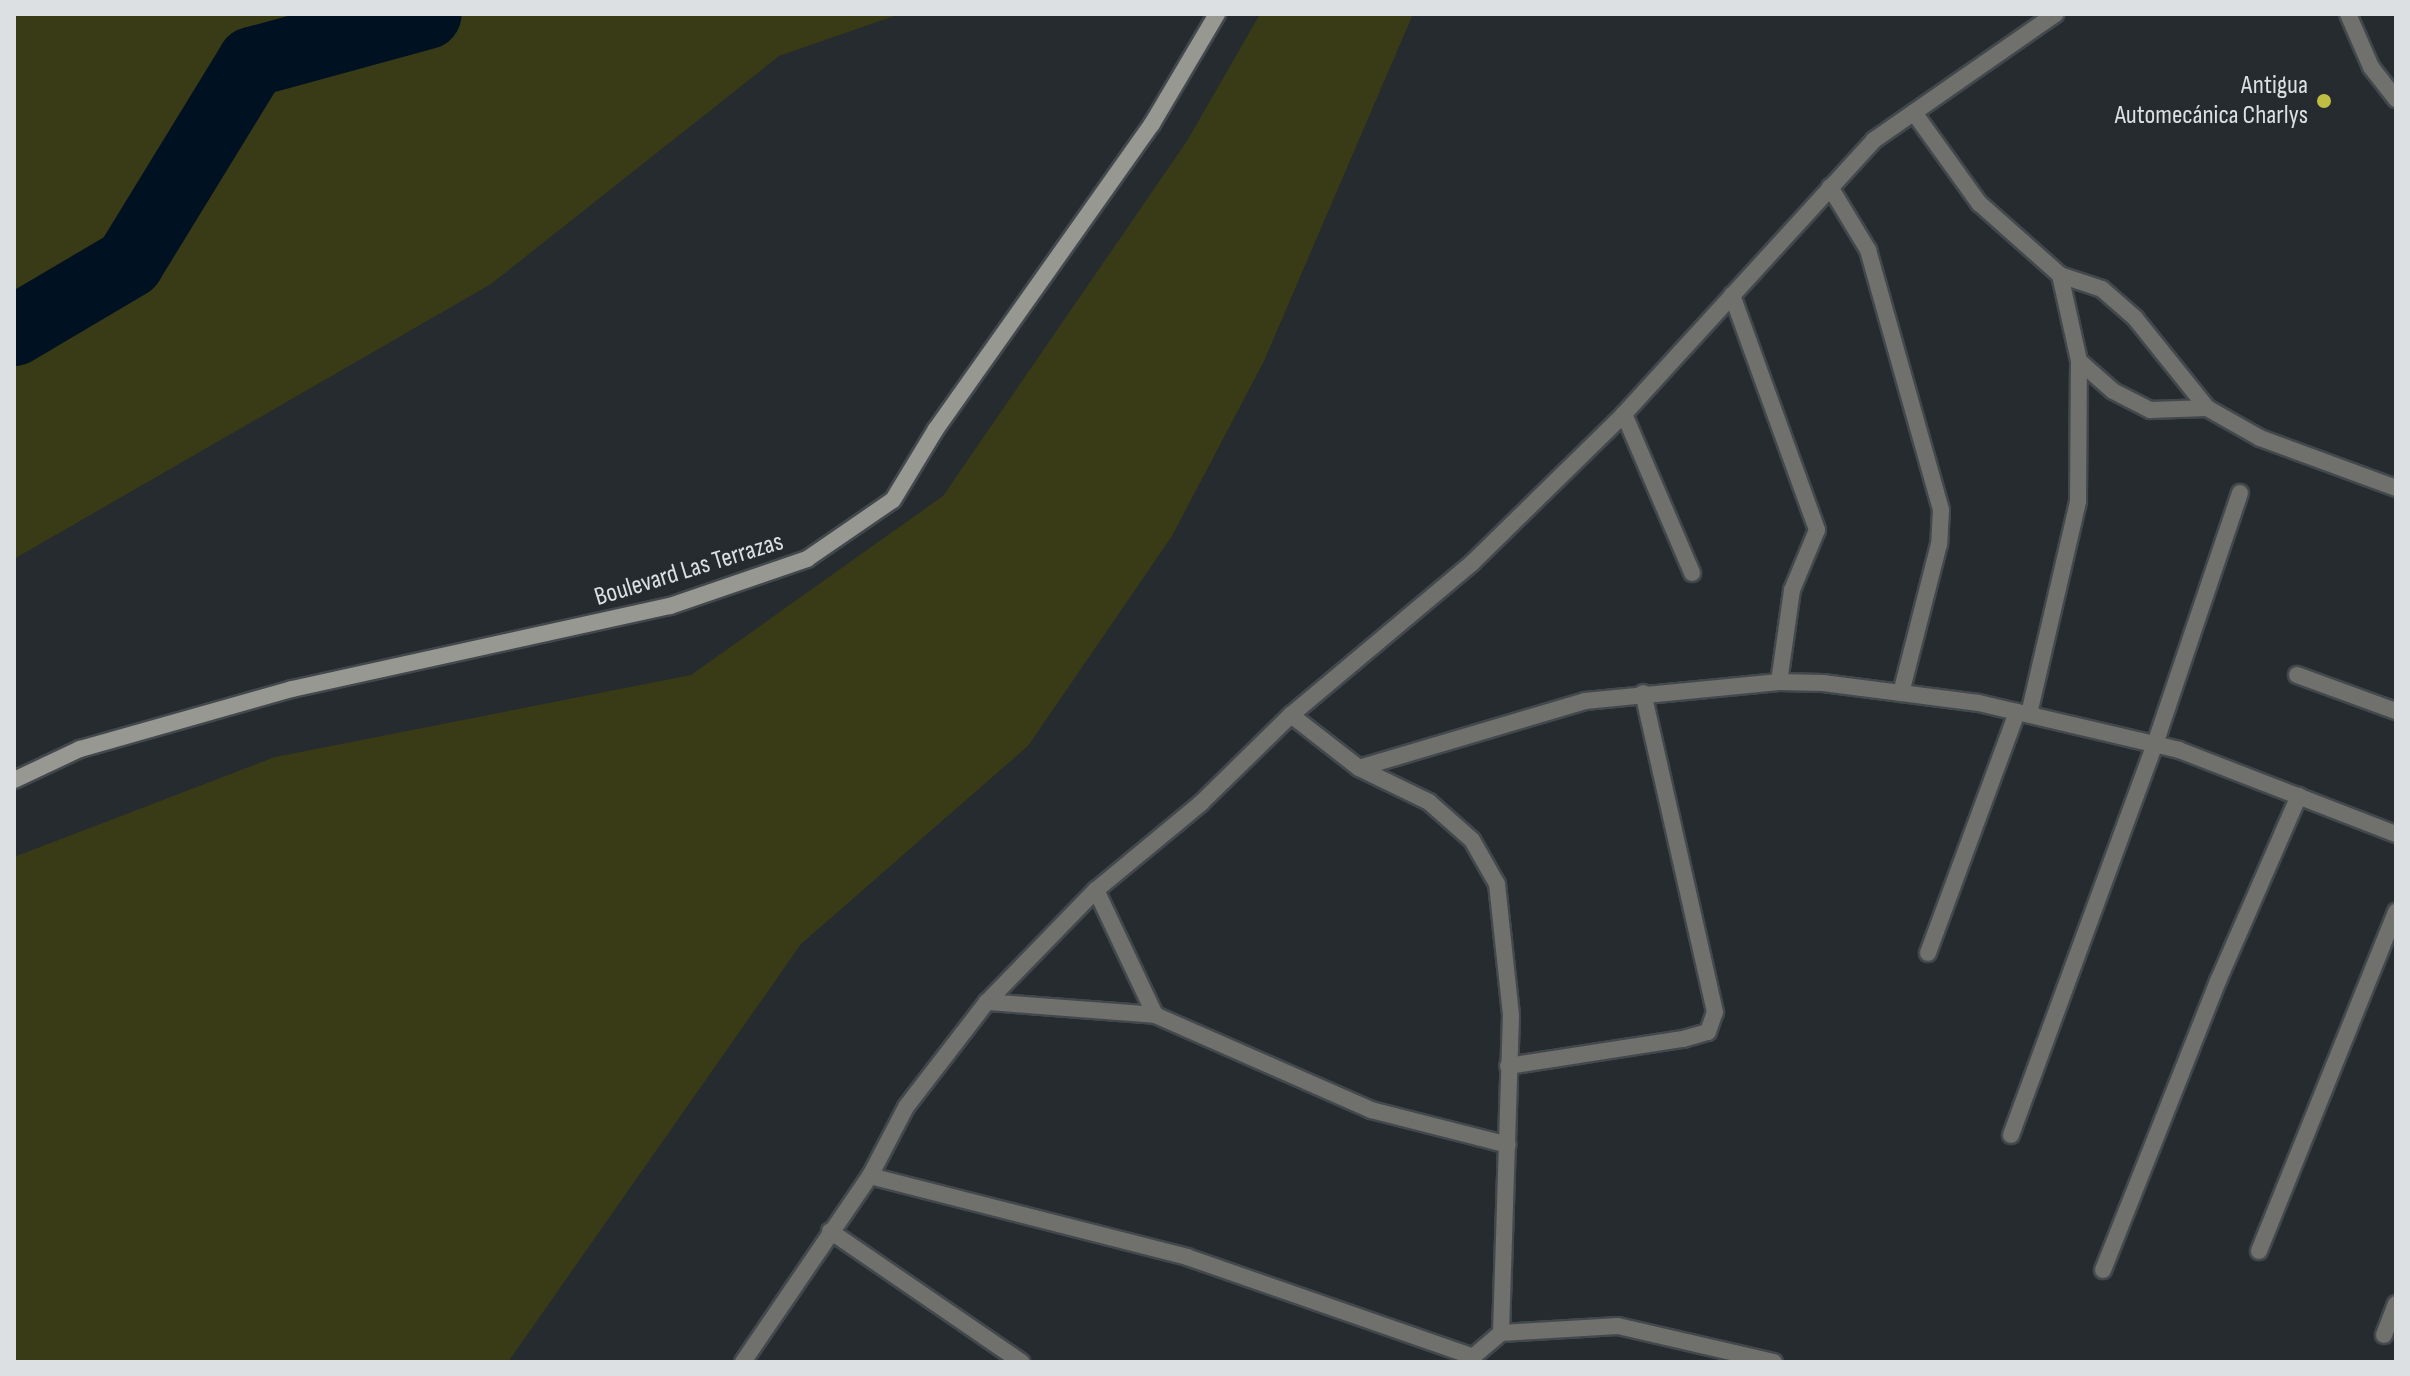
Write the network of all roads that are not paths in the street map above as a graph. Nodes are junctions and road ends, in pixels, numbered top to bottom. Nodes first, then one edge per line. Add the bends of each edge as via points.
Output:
1 (1217, 14) edge
2 (2055, 14) edge
3 (2348, 14) edge
4 (2396, 99) edge
5 (1915, 114) junction
6 (1830, 187) junction
7 (2060, 275) junction
8 (1732, 295) junction
9 (2079, 361) junction
10 (2207, 408) junction
11 (1624, 414) junction
12 (2396, 488) edge
13 (2240, 493) dead end
14 (1692, 573) dead end
15 (2297, 675) dead end
16 (1779, 682) junction
17 (1643, 693) junction
18 (1901, 693) junction
19 (2396, 711) edge
20 (2023, 713) junction
21 (1291, 715) junction
22 (2155, 744) junction
23 (1359, 768) junction
24 (14, 780) edge
25 (2299, 796) junction
26 (2396, 834) edge
27 (1096, 890) junction
28 (2396, 912) edge
29 (1928, 953) dead end
30 (987, 1002) junction
31 (1155, 1015) junction
32 (1508, 1066) junction
33 (2011, 1135) dead end
34 (1508, 1145) junction
35 (870, 1176) junction
36 (830, 1231) junction
37 (2259, 1251) dead end
38 (2103, 1270) dead end
39 (2396, 1304) edge
40 (1501, 1333) junction
41 (2384, 1335) dead end
42 (1471, 1359) edge
43 (743, 1362) edge
44 (1021, 1362) edge
45 (1774, 1362) edge

1 - 24 main road, Boulevard Las Terrazas via 1152,124 936,429 893,500 807,559 670,606 292,689 80,749
2 - 5 street
3 - 4 street via 2371,67
5 - 6 street via 1874,140
5 - 7 street via 1979,203
6 - 8 street
6 - 18 street via 1868,250 1941,510 1939,544
7 - 9 street
7 - 10 street via 2102,289 2135,318
8 - 11 street
8 - 16 street via 1817,530 1792,590
9 - 10 street via 2113,391 2150,410
9 - 20 street via 2078,501
10 - 12 street via 2260,438
11 - 14 street
11 - 21 street via 1472,563
13 - 22 street
15 - 19 street
16 - 17 street
16 - 18 street
17 - 23 street via 1585,701
17 - 32 street via 1715,1012 1708,1032
18 - 20 street
20 - 22 street
20 - 29 street
21 - 23 street
21 - 27 street via 1201,803
22 - 25 street
22 - 33 street
23 - 32 street via 1429,802 1472,840 1497,884 1511,1015
25 - 26 street
25 - 38 street via 2218,981
27 - 30 street
27 - 31 street
28 - 37 street
30 - 31 street
30 - 35 street via 906,1107
31 - 34 street via 1371,1110
32 - 34 street
34 - 40 street
35 - 36 street
35 - 42 street via 1187,1257
36 - 43 street
36 - 44 street
39 - 41 street
40 - 42 street
40 - 45 street via 1618,1326

